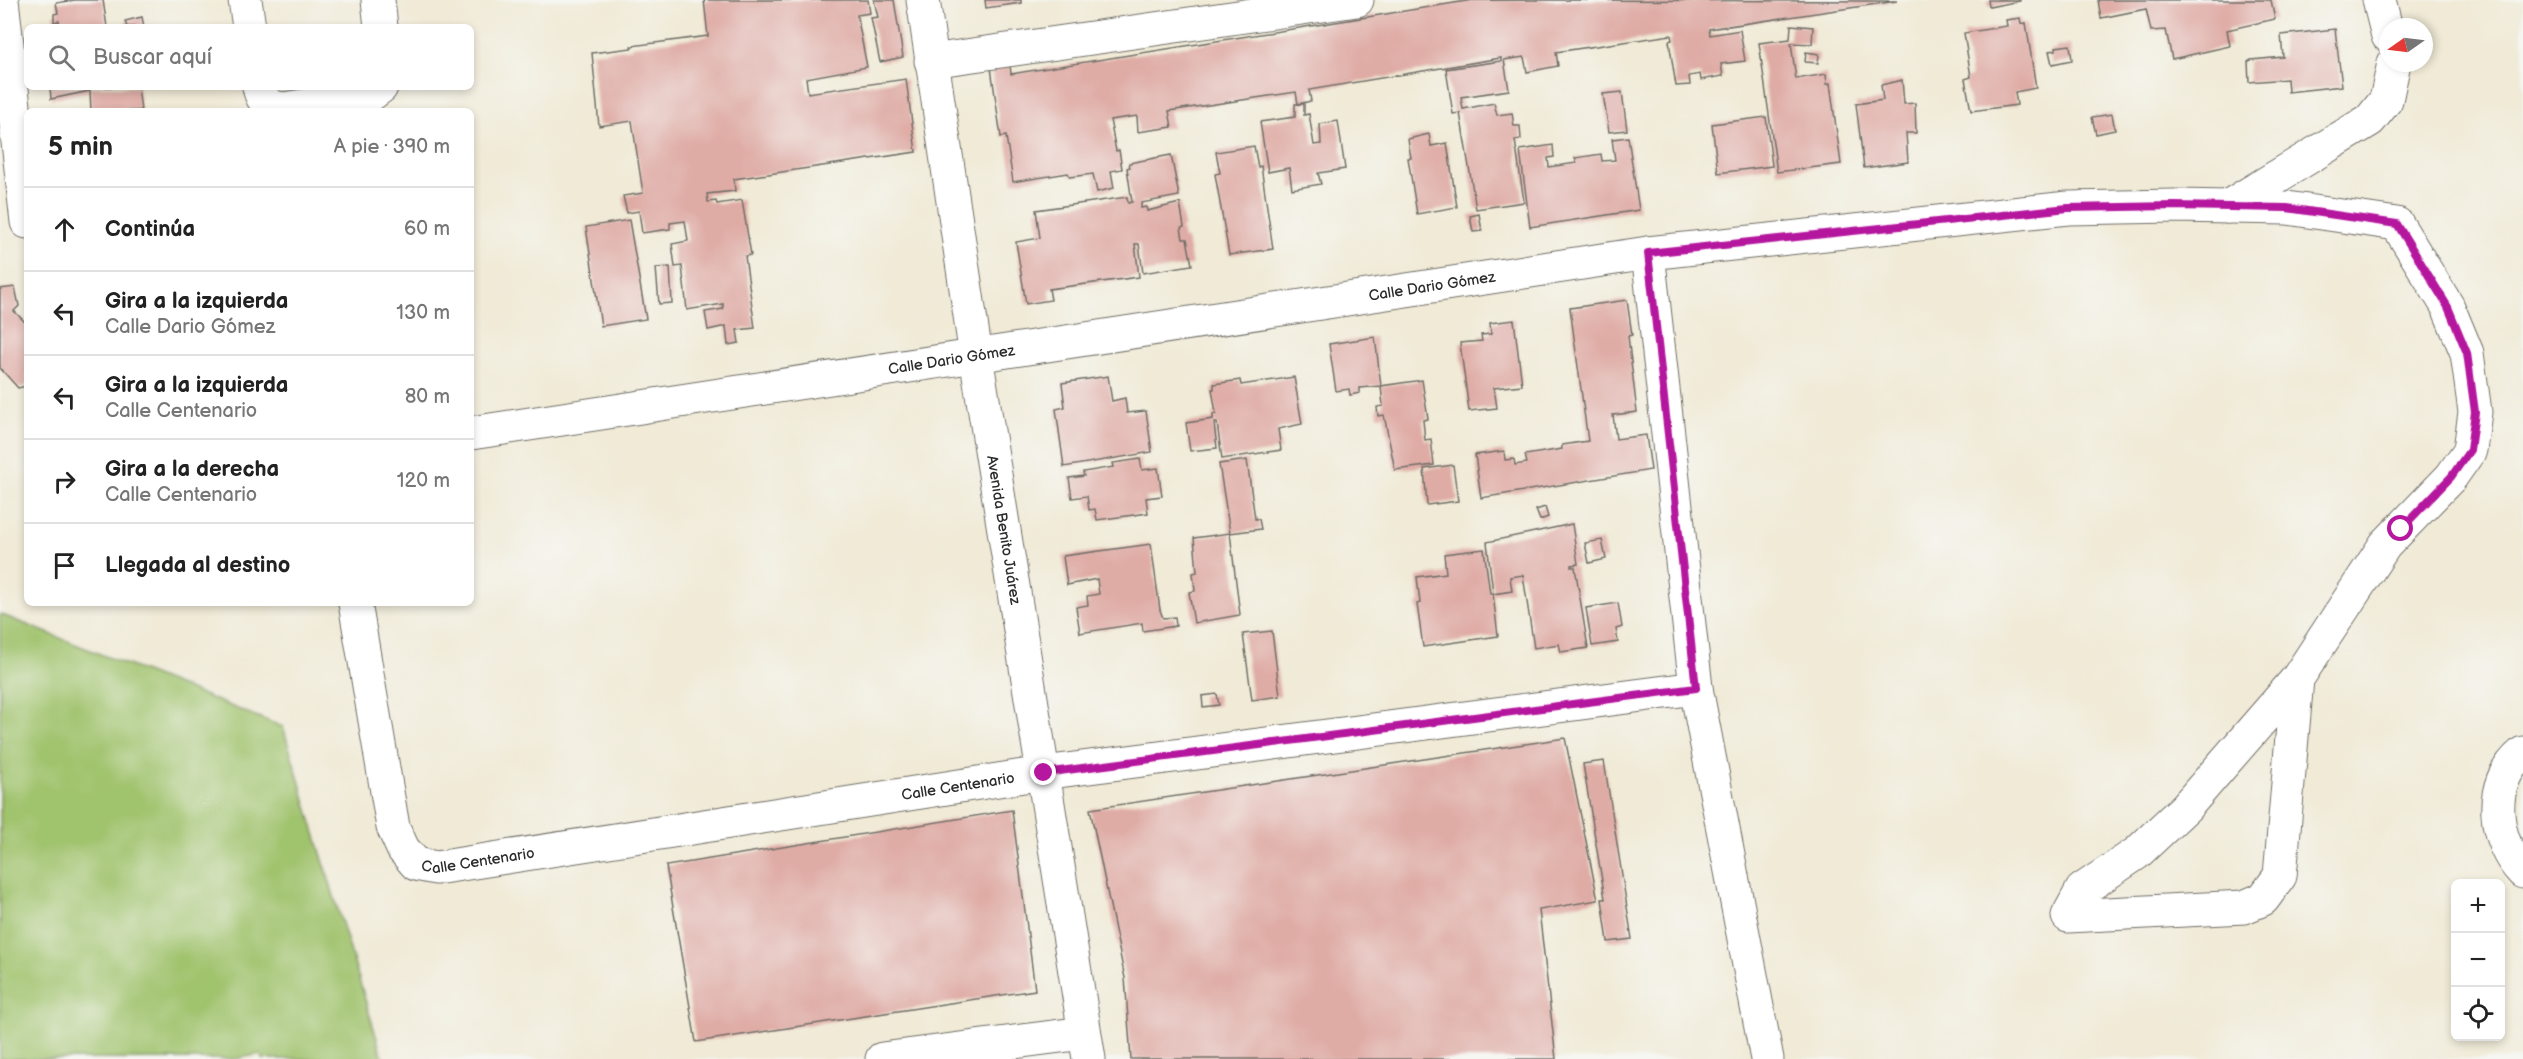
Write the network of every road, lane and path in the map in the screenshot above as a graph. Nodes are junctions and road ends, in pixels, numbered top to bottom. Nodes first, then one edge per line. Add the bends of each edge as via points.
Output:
1 (2, 0) edge
2 (245, 0) edge
3 (378, 0) edge
4 (923, 0) edge
5 (1357, 0) edge
6 (2379, 0) edge
7 (2384, 18) edge
8 (249, 24) edge
9 (381, 24) edge
10 (931, 61) junction
11 (2392, 72) edge
12 (260, 90) edge
13 (377, 90) edge
14 (273, 108) edge
15 (290, 108) edge
16 (24, 195) edge
17 (2227, 207) junction
18 (1648, 253) junction
19 (976, 356) junction
20 (474, 433) edge
21 (356, 606) edge
22 (2297, 679) junction
23 (1696, 688) junction
24 (2523, 753) edge
25 (1044, 773) junction
26 (2523, 872) edge
27 (1087, 1046) edge
28 (882, 1059) edge
29 (1767, 1059) edge

1 - 16 street
2 - 8 street
3 - 9 street
4 - 10 street, Avenida Benito Juárez
5 - 10 street
6 - 7 street
10 - 19 street, Avenida Benito Juárez
11 - 17 street via 2386,100 2370,120
12 - 14 street via 264,101
13 - 15 street via 369,96
17 - 18 street, Calle Dario Gómez via 2068,208
17 - 22 street, Calle Dario Gómez via 2287,208 2397,224 2448,307 2467,353 2475,412 2470,450 2451,477 2385,545
18 - 19 street, Calle Dario Gómez
18 - 23 street
19 - 20 street, Calle Dario Gómez
19 - 25 street, Avenida Benito Juárez
21 - 25 street, Calle Centenario via 393,827 403,849 416,864 436,868
22 - 22 street via 2280,876 2263,899 2244,907 2068,916 2082,891 2137,853 2186,807
23 - 25 street, Calle Centenario
23 - 29 street
24 - 26 street via 2503,781 2497,807 2500,835 2511,860
25 - 27 street, Avenida Benito Juárez
27 - 28 street

